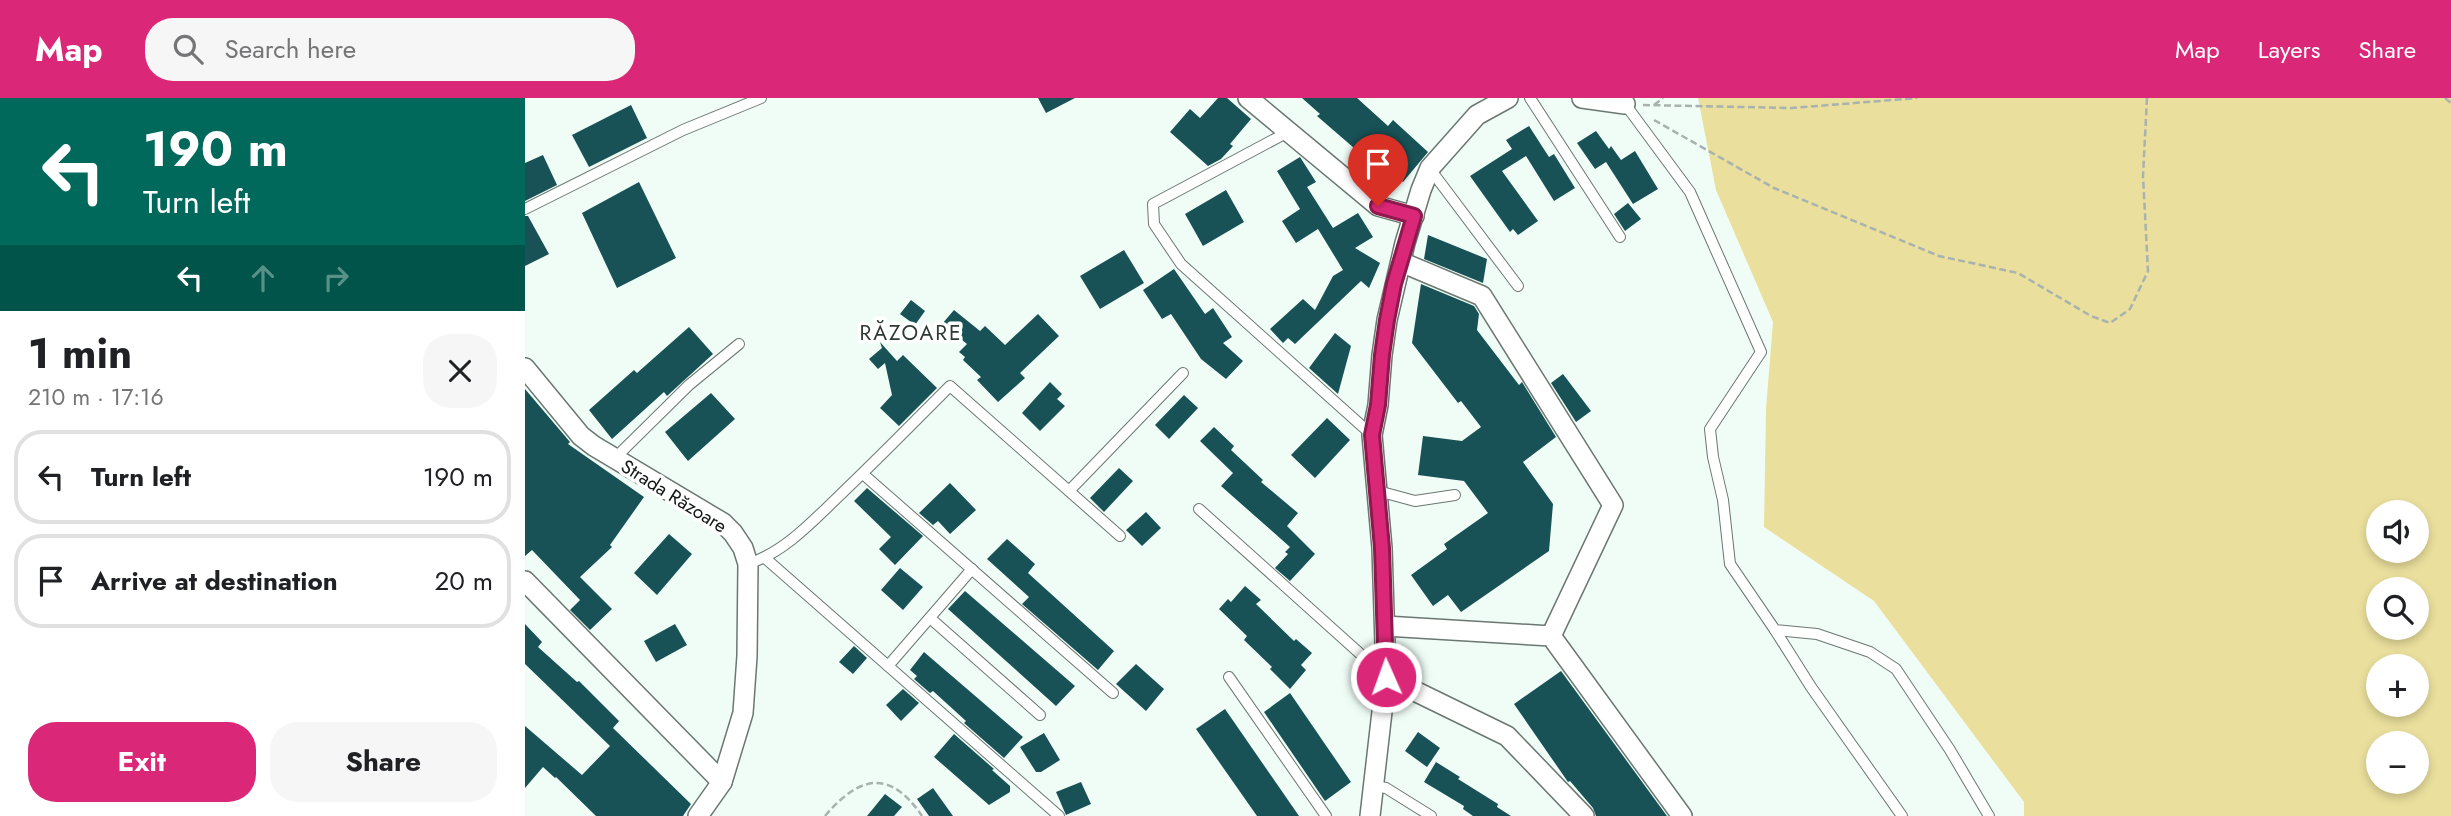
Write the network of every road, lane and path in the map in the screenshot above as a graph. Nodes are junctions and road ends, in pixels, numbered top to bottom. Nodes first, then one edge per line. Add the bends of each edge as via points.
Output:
1 (761, 98) edge
2 (1248, 98) edge
3 (1508, 98) edge
4 (1530, 98) edge
5 (1582, 98) edge
6 (1663, 98) edge
7 (1917, 98) edge
8 (2147, 98) edge
9 (2445, 98) edge
10 (2451, 103) edge
11 (1625, 104) junction
12 (1654, 106) junction
13 (1288, 132) junction
14 (1430, 168) junction
15 (525, 209) edge
16 (1414, 216) junction
17 (1620, 237) dead end
18 (1401, 262) junction
19 (1518, 286) dead end
20 (739, 344) dead end
21 (525, 368) edge
22 (1183, 373) dead end
23 (1372, 435) junction
24 (614, 459) junction
25 (863, 474) junction
26 (1069, 491) junction
27 (1378, 491) junction
28 (1455, 495) dead end
29 (1199, 509) dead end
30 (1120, 536) dead end
31 (756, 561) junction
32 (972, 569) junction
33 (525, 581) edge
34 (930, 618) junction
35 (1385, 626) junction
36 (1775, 630) junction
37 (1551, 636) junction
38 (888, 666) junction
39 (1229, 677) dead end
40 (1386, 677) junction
41 (1113, 693) dead end
42 (1040, 715) dead end
43 (722, 782) junction
44 (1374, 786) junction
45 (698, 816) edge
46 (825, 816) edge
47 (922, 816) edge
48 (1059, 816) edge
49 (1326, 816) edge
50 (1370, 816) edge
51 (1430, 816) edge
52 (1584, 816) edge
53 (1682, 816) edge
54 (1902, 816) edge
55 (1989, 816) edge

1 - 15 lane via 683,130
2 - 13 street
3 - 14 street via 1477,115
4 - 17 lane
5 - 11 street
6 - 12 path
7 - 12 path via 1792,108
8 - 11 path via 2143,176 2148,271 2130,309 2111,323 2018,273 1939,256 1774,188
9 - 10 path
11 - 12 path
11 - 36 lane via 1690,192 1761,352 1710,429 1730,564
13 - 16 street via 1378,206
13 - 23 lane via 1153,204 1154,225 1181,264
14 - 16 street
14 - 19 lane
16 - 18 street
18 - 23 street via 1385,332
18 - 37 street via 1482,296 1613,505
20 - 24 lane via 689,384
21 - 24 street, Strada Răzoare via 581,436
22 - 26 lane
23 - 27 street
24 - 31 street, Strada Răzoare via 723,523
25 - 26 lane via 950,386
25 - 31 lane via 799,534
25 - 32 lane
26 - 30 lane
27 - 28 lane via 1415,501
27 - 35 street
29 - 40 lane
31 - 38 lane
31 - 43 street, Strada Răzoare via 743,713
32 - 34 lane
32 - 41 lane
33 - 43 street
34 - 38 lane
34 - 42 lane
35 - 37 street
35 - 40 street
36 - 54 lane
36 - 55 lane via 1818,634 1870,652 1896,669
37 - 53 street
38 - 48 lane
39 - 49 lane
40 - 44 street
40 - 52 street via 1507,736
43 - 45 street, Strada Răzoare
44 - 50 street
44 - 51 lane via 1386,788
46 - 47 path via 855,789 877,781 898,788

